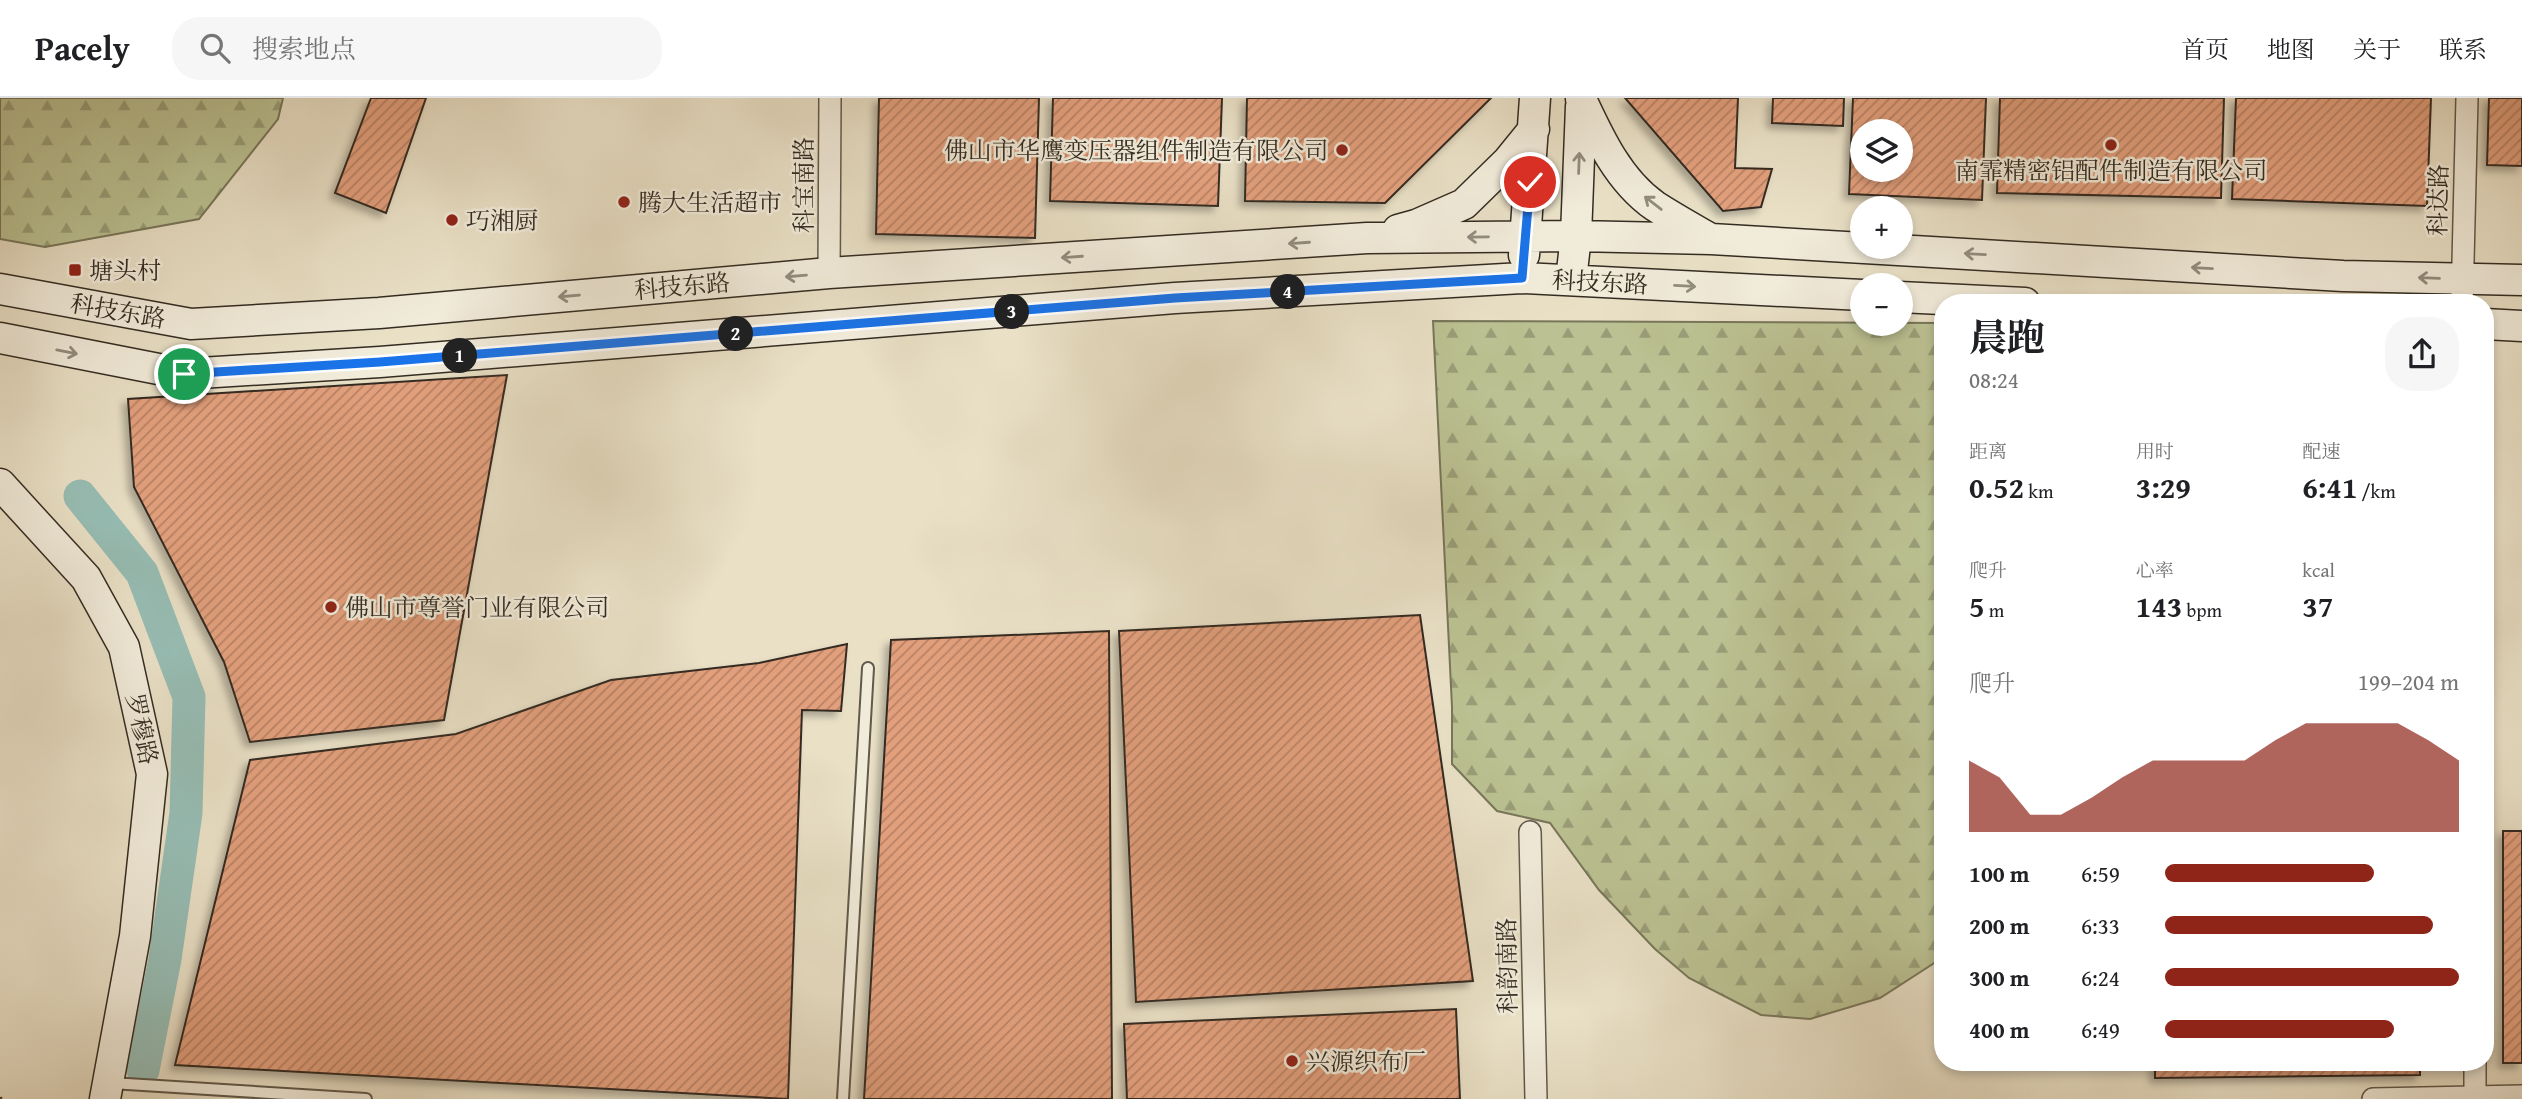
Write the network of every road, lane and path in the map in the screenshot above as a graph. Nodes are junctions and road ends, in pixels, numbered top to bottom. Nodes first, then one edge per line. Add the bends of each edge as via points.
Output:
1 (830, 98) edge
2 (1535, 98) edge
3 (1581, 98) edge
4 (2467, 98) edge
5 (1534, 129) junction
6 (1525, 236) junction
7 (1577, 236) junction
8 (1367, 238) junction
9 (1711, 239) junction
10 (829, 273) junction
11 (1522, 278) junction
12 (1572, 280) junction
13 (2522, 280) edge
14 (0, 289) edge
15 (2462, 291) edge
16 (1850, 294) edge
17 (1913, 298) edge
18 (1934, 299) edge
19 (2494, 324) edge
20 (2522, 326) edge
21 (0, 338) edge
22 (0, 484) edge
23 (868, 668) dead end
24 (1530, 832) dead end
25 (2474, 1071) edge
26 (106, 1091) edge
27 (200, 1094) edge
28 (2522, 1096) edge
29 (2475, 1098) edge
30 (366, 1099) edge
31 (843, 1099) edge
32 (1536, 1099) edge
33 (2372, 1099) edge

1 - 10 street, 科宝南路
2 - 5 main road
7 -> 3 main road
9 -> 3 main road via 1653,205 1627,180 1601,142
4 - 15 street, 科达路
5 - 6 main road
5 - 8 main road via 1464,204 1416,225
6 - 7 main road
6 -> 8 main road
6 - 11 main road
7 - 9 main road
7 - 12 main road
8 -> 10 main road, 科技东路
15 -> 9 main road via 2343,276
10 -> 14 main road, 科技东路 via 379,313 191,324
11 - 12 main road, 科技东路
21 -> 11 main road, 科技东路 via 184,374 1175,298
12 -> 16 main road, 科技东路
13 - 15 main road
17 - 18 main road
19 - 20 main road
22 - 26 main road, 罗穆路 via 86,578 124,647 152,774 135,936
23 - 31 lane
24 - 32 street, 科韵南路
25 - 29 street
26 - 27 lane
27 - 30 lane
28 - 29 street
29 - 33 street

